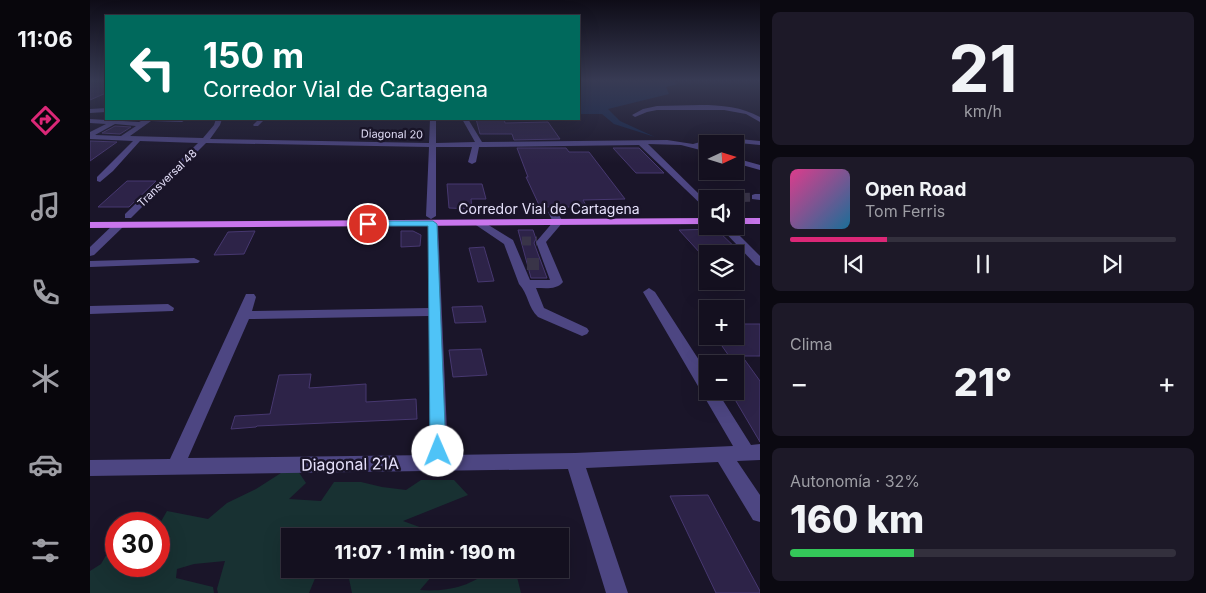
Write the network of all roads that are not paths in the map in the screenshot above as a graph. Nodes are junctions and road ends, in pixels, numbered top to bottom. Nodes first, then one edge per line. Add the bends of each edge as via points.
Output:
1 (653, 109) edge
2 (727, 109) edge
3 (105, 111) edge
4 (90, 113) edge
5 (634, 115) dead end
6 (182, 120) dead end
7 (219, 120) edge
8 (261, 120) edge
9 (433, 120) edge
10 (466, 120) edge
11 (760, 120) edge
12 (90, 121) edge
13 (115, 121) edge
14 (142, 123) junction
15 (256, 125) dead end
16 (90, 136) edge
17 (124, 137) junction
18 (139, 138) junction
19 (206, 140) junction
20 (642, 143) junction
21 (760, 143) edge
22 (478, 145) junction
23 (433, 146) junction
24 (694, 146) junction
25 (699, 147) edge
26 (472, 162) dead end
27 (744, 163) edge
28 (760, 168) edge
29 (100, 179) dead end
30 (698, 198) edge
31 (699, 214) edge
32 (744, 214) edge
33 (760, 214) edge
34 (90, 216) edge
35 (128, 216) junction
36 (555, 217) junction
37 (432, 220) junction
38 (744, 221) edge
39 (760, 221) edge
40 (699, 222) edge
41 (478, 223) junction
42 (90, 225) edge
43 (119, 225) junction
44 (733, 235) edge
45 (509, 242) junction
46 (522, 242) tunnel mouth
47 (90, 253) edge
48 (194, 261) dead end
49 (760, 263) edge
50 (90, 264) edge
51 (529, 286) junction
52 (649, 292) dead end
53 (250, 297) dead end
54 (168, 308) dead end
55 (90, 310) edge
56 (435, 312) junction
57 (244, 315) junction
58 (582, 331) dead end
59 (699, 375) edge
60 (715, 400) edge
61 (754, 453) edge
62 (723, 454) junction
63 (575, 461) junction
64 (438, 462) junction
65 (175, 467) junction
66 (90, 468) edge
67 (760, 513) edge
68 (617, 593) edge

1 - 5 street
2 - 11 street via 748,113
3 - 4 street
6 - 14 street
7 - 19 street, Transversal 48
8 - 15 street
9 - 23 street
10 - 22 street
12 - 13 street
13 - 14 street
13 - 16 street
14 - 17 street
16 - 17 street, Diagonal 20
17 - 18 street, Diagonal 20
18 - 19 street, Diagonal 20
18 - 29 street via 123,153 116,166
19 - 23 street, Diagonal 20
19 - 35 street, Transversal 48
20 - 22 street, Diagonal 20
20 - 24 street, Diagonal 20
20 - 30 street
21 - 24 street via 718,139
22 - 23 street, Diagonal 20
22 - 26 street
23 - 37 street
24 - 25 street, Diagonal 20
27 - 28 street
31 - 36 main road, Corredor Vial de Cartagena
32 - 33 main road
34 - 35 main road, Corredor Vial de Cartagena
35 - 37 main road, Corredor Vial de Cartagena
36 - 37 main road, Corredor Vial de Cartagena
36 - 40 main road, Corredor Vial de Cartagena
36 - 41 main road, Corredor Vial de Cartagena
36 - 51 street via 539,241 557,282
37 - 41 main road, Corredor Vial de Cartagena
37 - 43 main road, Corredor Vial de Cartagena
37 - 56 street
38 - 39 main road
41 - 45 street
42 - 43 main road, Corredor Vial de Cartagena
43 - 47 street
44 - 49 street
45 - 46 street
45 - 51 street via 522,264 525,284
48 - 50 street
51 - 58 street via 538,310
52 - 59 street
53 - 57 street
54 - 55 street
56 - 57 street
56 - 64 street
57 - 65 street
60 - 61 street
61 - 62 street, Diagonal 21A
62 - 63 street, Diagonal 21A
62 - 67 street
63 - 64 street, Diagonal 21A
63 - 68 street
64 - 65 street, Diagonal 21A
65 - 66 street, Diagonal 21A

